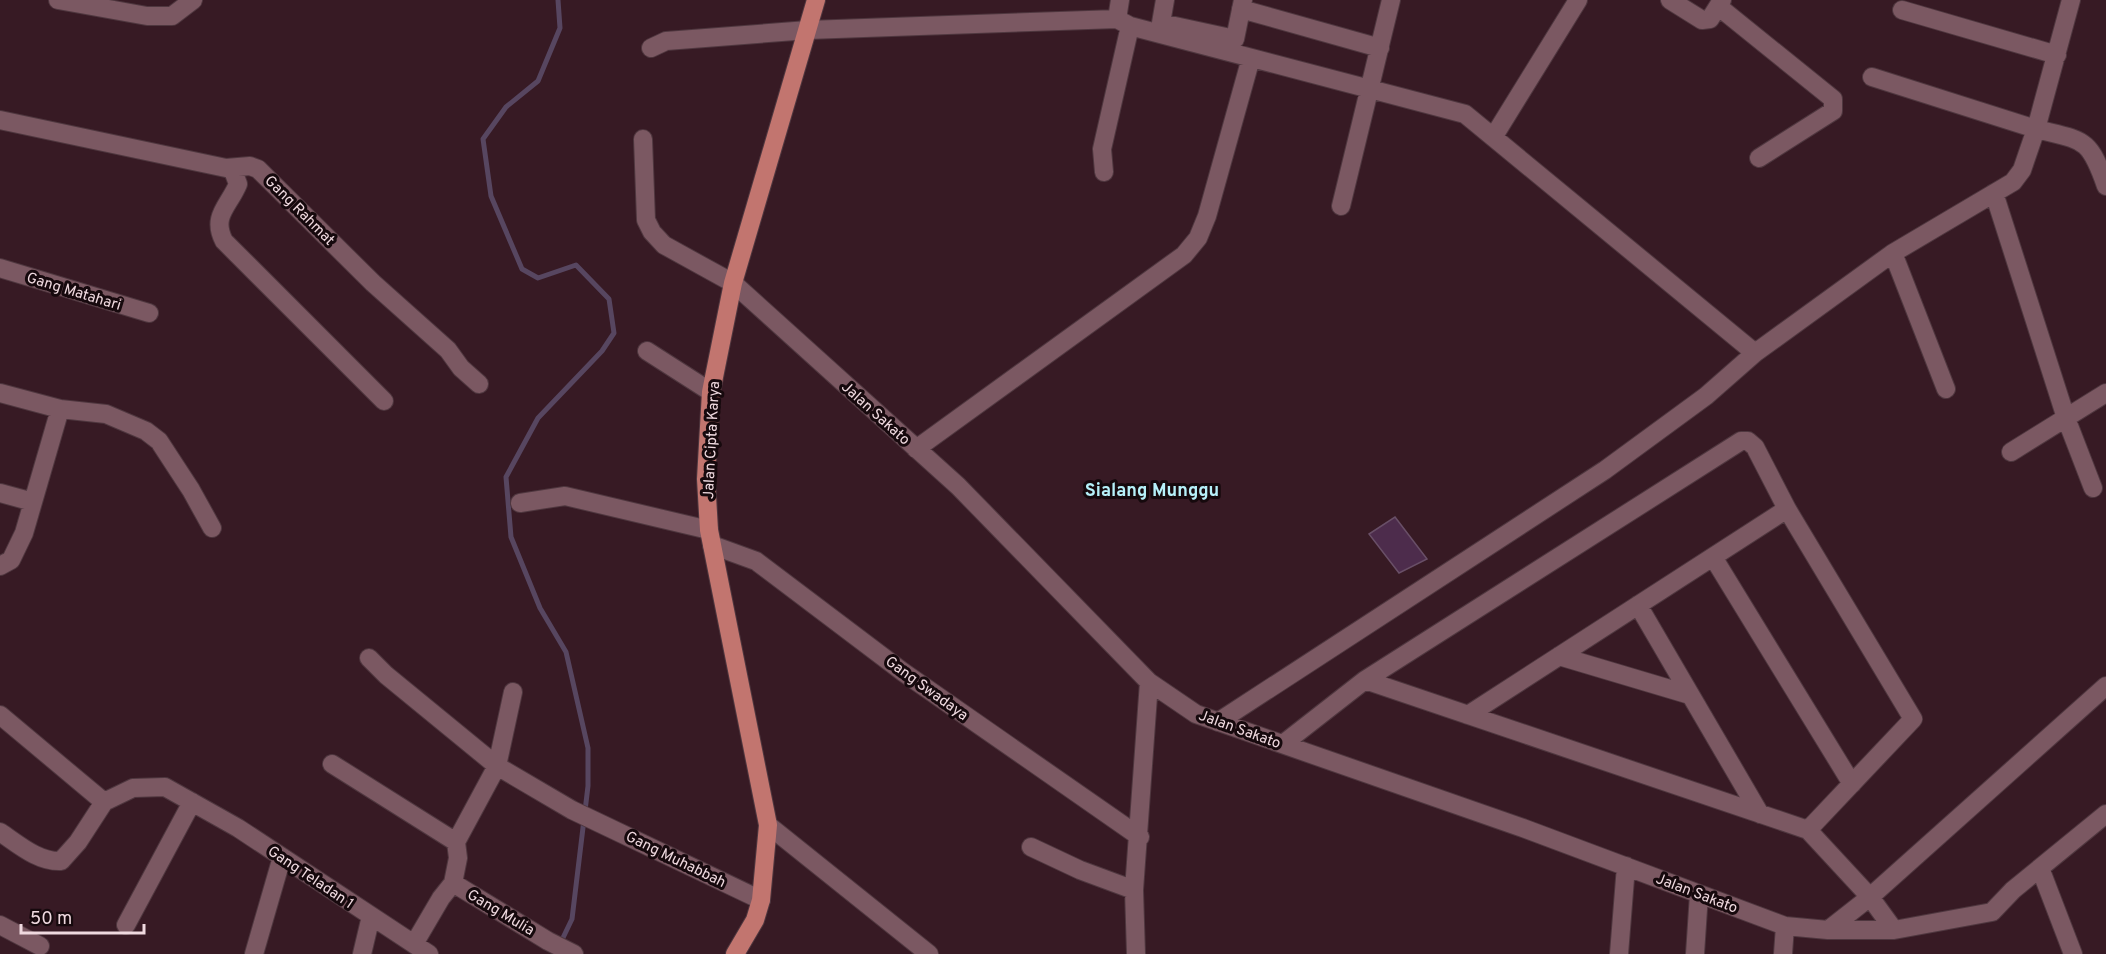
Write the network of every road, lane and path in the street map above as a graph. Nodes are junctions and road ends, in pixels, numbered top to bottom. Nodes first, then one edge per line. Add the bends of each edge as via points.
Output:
1 (58, 0) edge
2 (194, 0) edge
3 (816, 0) edge
4 (1120, 0) edge
5 (1165, 0) edge
6 (1391, 0) edge
7 (1578, 0) edge
8 (1670, 0) edge
9 (2072, 0) edge
10 (1242, 4) edge
11 (1720, 4) edge
12 (1902, 10) dead end
13 (1123, 22) junction
14 (808, 30) junction
15 (651, 48) dead end
16 (1380, 48) junction
17 (2056, 55) junction
18 (1251, 58) junction
19 (1872, 77) dead end
20 (1370, 89) junction
21 (0, 120) edge
22 (2036, 129) junction
23 (1494, 136) junction
24 (643, 139) dead end
25 (1759, 158) dead end
26 (232, 168) junction
27 (1104, 172) dead end
28 (2106, 186) edge
29 (1994, 193) junction
30 (1341, 206) dead end
31 (1893, 253) junction
32 (0, 268) edge
33 (733, 283) junction
34 (149, 313) dead end
35 (647, 351) dead end
36 (1755, 353) junction
37 (479, 384) dead end
38 (1946, 389) dead end
39 (711, 392) junction
40 (0, 393) edge
41 (2106, 393) edge
42 (384, 401) dead end
43 (60, 409) junction
44 (2066, 418) junction
45 (916, 449) junction
46 (2011, 452) dead end
47 (2093, 488) dead end
48 (0, 493) edge
49 (33, 502) junction
50 (520, 503) dead end
51 (1787, 509) junction
52 (213, 528) dead end
53 (710, 538) junction
54 (1713, 557) junction
55 (0, 566) edge
56 (1638, 606) junction
57 (1559, 656) junction
58 (369, 658) dead end
59 (1365, 680) junction
60 (1149, 682) junction
61 (2106, 686) edge
62 (513, 692) dead end
63 (1690, 695) junction
64 (0, 715) edge
65 (1468, 715) junction
66 (1218, 722) junction
67 (1283, 744) junction
68 (332, 764) dead end
69 (497, 766) junction
70 (1852, 784) junction
71 (105, 802) junction
72 (192, 802) junction
73 (1760, 814) junction
74 (2106, 814) edge
75 (768, 825) junction
76 (1808, 830) junction
77 (0, 832) edge
78 (1140, 837) junction
79 (456, 842) junction
80 (1031, 847) dead end
81 (282, 857) junction
82 (1626, 866) junction
83 (2040, 868) junction
84 (453, 883) junction
85 (1134, 890) junction
86 (1699, 894) junction
87 (1870, 897) junction
88 (761, 900) junction
89 (371, 916) junction
90 (126, 925) dead end
91 (0, 926) edge
92 (1785, 926) junction
93 (1828, 930) junction
94 (1894, 930) junction
95 (40, 946) dead end
96 (421, 949) edge
97 (571, 952) edge
98 (254, 954) edge
99 (362, 954) edge
100 (735, 954) edge
101 (928, 954) edge
102 (1136, 954) edge
103 (1619, 954) edge
104 (1695, 954) edge
105 (1784, 954) edge
106 (2073, 954) edge

1 - 2 street via 147,16 172,16
3 - 14 main road, Jalan Cipta Karya
4 - 13 street
5 - 10 street via 1161,23 1235,39
6 - 16 street
7 - 23 street
8 - 11 street via 1702,20 1710,19
9 - 17 street
10 - 16 street
11 - 25 street via 1833,99 1833,111
12 - 17 street
13 - 14 street
13 - 18 street
13 - 27 street via 1102,149
14 - 15 street via 666,40
14 - 33 main road, Jalan Cipta Karya
16 - 20 street
17 - 22 street
18 - 20 street
18 - 45 street via 1207,216 1198,238 1184,255
19 - 22 street
20 - 23 street via 1465,114
20 - 30 street
21 - 26 street, Gang Rahmat
22 - 28 street via 2083,142 2093,153
22 - 29 street via 2022,170 2013,182
23 - 36 street
24 - 33 street, Jalan Sakato via 646,220 651,232 664,245
26 - 37 street, Gang Rahmat via 258,169
26 - 42 street via 238,184 219,220 224,241
29 - 31 street
29 - 44 street
31 - 36 street
31 - 38 street
32 - 34 street, Gang Matahari
33 - 39 main road, Jalan Cipta Karya
33 - 45 street, Jalan Sakato
35 - 39 street
36 - 66 street via 1706,396 1605,470
39 - 53 main road, Jalan Cipta Karya via 706,479
40 - 43 street
41 - 44 street
43 - 49 street
43 - 52 street via 106,414 146,431 159,441
44 - 46 street
44 - 47 street
45 - 60 street, Jalan Sakato via 958,486
48 - 49 street
49 - 55 street via 11,560
50 - 53 street, Gang Swadaya via 565,496
51 - 54 street
51 - 59 street via 1755,447 1741,441
51 - 70 street via 1913,719
53 - 75 main road, Jalan Cipta Karya
53 - 78 street, Gang Swadaya via 756,561 903,672
54 - 56 street
54 - 70 street
56 - 57 street
56 - 63 street
57 - 63 street
57 - 65 street
58 - 69 street
59 - 65 street
59 - 67 street
60 - 66 street, Jalan Sakato via 1196,714
60 - 78 street
61 - 87 street
62 - 69 street
63 - 73 street
64 - 71 street
65 - 73 street
66 - 67 street, Jalan Sakato
67 - 82 street, Jalan Sakato
68 - 79 street
69 - 79 street
69 - 88 street, Gang Muhabbah via 572,810
70 - 76 street
71 - 72 street, Gang Teladan 1 via 133,788 165,787
71 - 77 street via 61,861 36,856
72 - 81 street, Gang Teladan 1
72 - 90 street
73 - 76 street
74 - 83 street, Jalan Sakato
75 - 88 main road, Jalan Cipta Karya
75 - 101 street
76 - 87 street
78 - 85 street
79 - 84 street via 458,858
80 - 85 street
81 - 89 street, Gang Teladan 1
81 - 98 street
82 - 86 street, Jalan Sakato
82 - 103 street
83 - 94 street, Jalan Sakato via 1992,912
83 - 106 street
84 - 96 street via 441,898
84 - 97 street, Gang Mulia
85 - 102 street
86 - 92 street, Jalan Sakato
86 - 104 street
87 - 93 street
87 - 94 street
88 - 100 main road, Jalan Cipta Karya via 755,920
89 - 96 street, Gang Teladan 1
89 - 99 street
91 - 95 street
92 - 93 street, Jalan Sakato
92 - 105 street
93 - 94 street, Jalan Sakato

